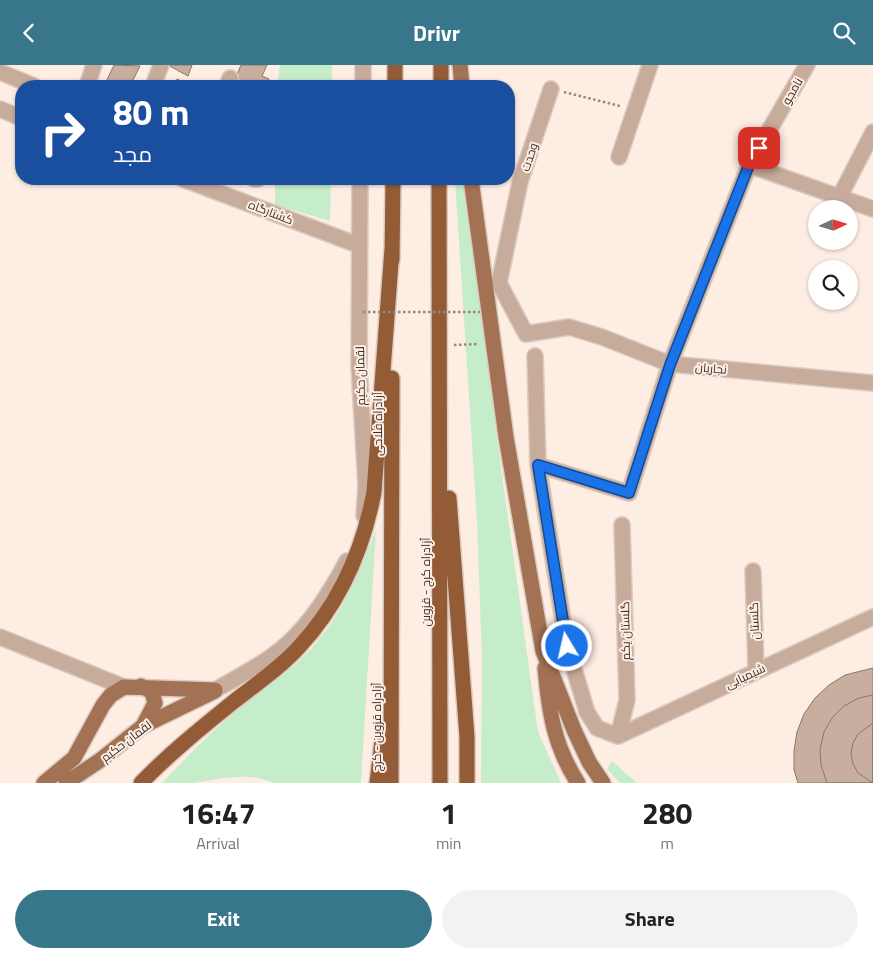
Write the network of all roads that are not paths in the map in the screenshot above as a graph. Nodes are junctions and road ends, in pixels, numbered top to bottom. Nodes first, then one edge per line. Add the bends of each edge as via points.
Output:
1 (94, 65) edge
2 (161, 65) edge
3 (363, 65) edge
4 (395, 65) edge
5 (441, 65) edge
6 (460, 65) edge
7 (650, 65) edge
8 (807, 65) edge
9 (5, 70) edge
10 (23, 80) edge
11 (89, 80) edge
12 (155, 80) edge
13 (363, 80) edge
14 (395, 80) edge
15 (441, 80) edge
16 (461, 80) edge
17 (551, 89) road end
18 (0, 109) edge
19 (15, 115) edge
20 (873, 132) edge
21 (619, 157) dead end
22 (749, 165) junction
23 (199, 185) edge
24 (360, 185) edge
25 (393, 185) edge
26 (439, 185) edge
27 (472, 185) edge
28 (839, 198) junction
29 (873, 209) edge
30 (358, 245) junction
31 (392, 249) junction
32 (526, 334) joint
33 (535, 355) dead end
34 (670, 365) junction
35 (441, 382) junction
36 (873, 383) edge
37 (538, 465) junction
38 (622, 525) dead end
39 (753, 571) dead end
40 (873, 617) edge
41 (0, 637) edge
42 (544, 651) junction
43 (391, 670) junction
44 (756, 670) junction
45 (141, 686) junction
46 (124, 687) junction
47 (216, 690) junction
48 (143, 726) junction
49 (618, 736) junction
50 (44, 783) edge
51 (66, 783) edge
52 (141, 783) edge
53 (377, 783) edge
54 (391, 783) edge
55 (440, 783) edge
56 (467, 783) edge
57 (578, 783) edge
58 (603, 783) edge

1 - 11 street
2 - 12 street
3 - 13 street
4 - 14 highway
5 - 15 highway
6 - 16 main road
7 - 21 street
8 - 22 street, نامجو
9 - 10 street
17 - 32 street, وحدت via 520,182 499,283
18 - 19 street
20 - 28 street
22 - 28 street
22 - 34 street, نامجو
23 - 30 street, کشتارگاه
24 - 30 street, لقمان حکیم
25 - 31 highway, آزادراه فلاحی
26 - 35 highway
27 - 42 main road via 506,437
28 - 29 street
30 - 47 street, لقمان حکیم via 359,366 366,486 362,526 347,562 324,601 298,633 269,658
31 - 43 highway, آزادراه فلاحی
31 - 52 highway via 374,492 367,530 351,568 320,623 299,648 182,743
32 - 34 street, نجاریان via 569,327
33 - 37 street
34 - 36 street, نجاریان
34 - 37 street, نامجو via 629,493
35 - 55 highway, آزادراه کرج - قزوین
35 - 56 highway via 467,737
37 - 49 street via 570,655 587,712 597,728
38 - 49 street, گلستان یکم via 627,700
39 - 44 street, گلستان
40 - 44 street, شیمیایی
41 - 46 street
42 - 57 main road via 550,717 564,762
42 - 58 main road via 583,750
43 - 53 highway
43 - 54 highway, آزادراه قزوین - کرج
44 - 49 street, شیمیایی
45 - 46 main road
45 - 47 main road
45 - 48 main road via 152,692 155,703
46 - 50 main road, لقمان حکیم via 103,705 74,758
47 - 48 main road, لقمان حکیم
48 - 51 main road, لقمان حکیم

